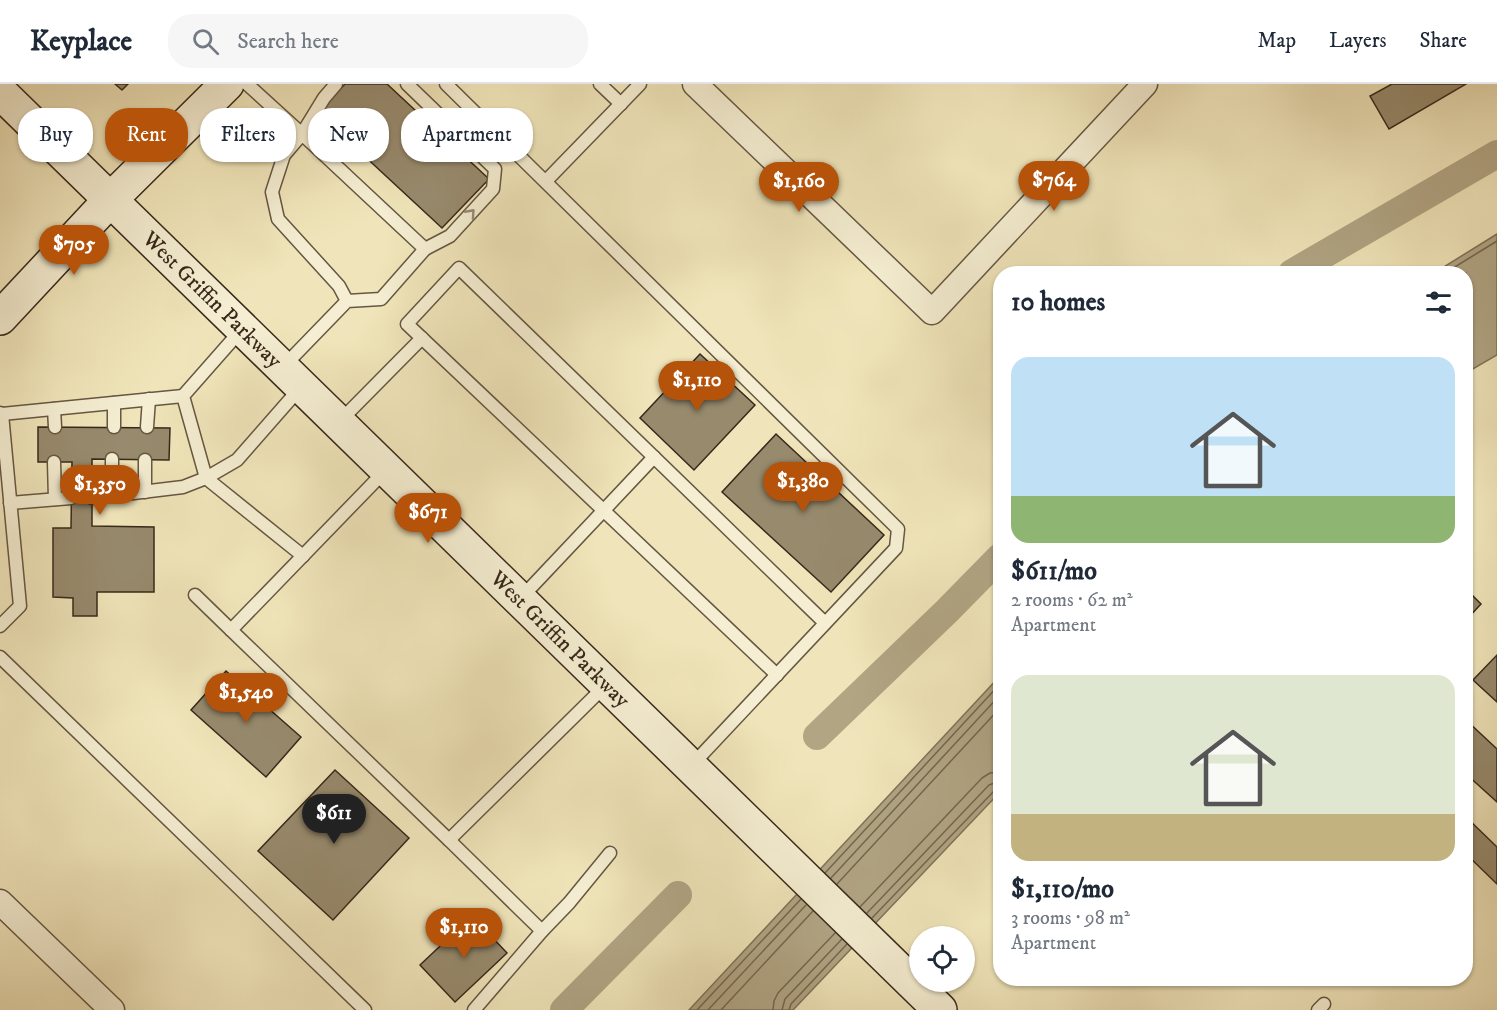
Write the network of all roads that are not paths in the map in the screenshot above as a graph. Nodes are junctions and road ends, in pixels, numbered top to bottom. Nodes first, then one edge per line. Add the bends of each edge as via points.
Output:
1 (227, 84) edge
2 (247, 84) edge
3 (336, 84) edge
4 (407, 84) edge
5 (446, 84) edge
6 (600, 84) edge
7 (640, 84) edge
8 (694, 84) edge
9 (1144, 84) edge
10 (0, 92) edge
11 (621, 104) junction
12 (302, 134) junction
13 (546, 181) junction
14 (111, 199) junction
15 (425, 249) junction
16 (347, 302) junction
17 (0, 318) edge
18 (243, 328) junction
19 (422, 338) junction
20 (292, 376) junction
21 (183, 396) junction
22 (148, 399) junction
23 (114, 403) junction
24 (54, 409) junction
25 (1, 413) edge
26 (339, 422) junction
27 (55, 427) dead end
28 (114, 427) dead end
29 (147, 427) dead end
30 (654, 457) junction
31 (112, 459) dead end
32 (145, 460) dead end
33 (54, 462) dead end
34 (387, 468) junction
35 (206, 478) junction
36 (145, 492) junction
37 (112, 496) junction
38 (71, 498) dead end
39 (92, 498) dead end
40 (55, 500) junction
41 (10, 503) junction
42 (604, 512) junction
43 (303, 556) junction
44 (195, 596) dead end
45 (520, 599) junction
46 (825, 623) junction
47 (0, 626) edge
48 (231, 630) junction
49 (0, 657) edge
50 (777, 675) junction
51 (607, 684) junction
52 (691, 766) junction
53 (449, 840) junction
54 (610, 853) dead end
55 (0, 902) edge
56 (542, 931) junction
57 (112, 1010) edge
58 (365, 1010) edge
59 (474, 1010) edge
60 (940, 1010) edge

1 - 14 main road
2 - 12 lane
3 - 12 lane
15 -> 4 lane via 450,236 493,189 495,169
5 - 13 lane
6 - 11 lane
7 - 11 lane
8 - 9 street via 932,312
10 - 14 main road, West Griffin Parkway
11 - 13 lane
12 - 15 lane
12 - 16 lane via 284,155 272,192 278,219 339,286
13 - 46 lane via 898,529 896,548
14 - 17 main road
14 - 18 main road, West Griffin Parkway
15 - 16 lane via 381,299
16 - 20 lane
18 - 20 main road, West Griffin Parkway
18 - 21 lane
19 - 26 lane
19 - 30 lane via 407,324 459,268
19 - 42 lane
20 - 26 main road, West Griffin Parkway
20 - 35 lane via 237,460
21 - 22 lane
21 - 35 lane
22 - 23 lane
22 - 29 lane
23 - 24 lane
23 - 28 lane
24 - 25 lane
24 - 27 lane
25 - 41 lane
26 - 34 main road, West Griffin Parkway
30 - 42 lane
30 - 46 lane
31 - 37 lane
32 - 36 lane
33 - 40 lane
34 - 43 lane
34 - 45 main road, West Griffin Parkway
35 - 36 lane via 183,488
35 - 43 lane
36 - 37 lane
37 - 39 lane
38 - 40 lane
40 - 41 lane
41 - 47 lane via 20,606
42 - 45 lane
42 - 50 lane
43 - 48 lane
44 - 48 lane
45 - 51 main road, West Griffin Parkway
46 - 50 lane
48 - 53 lane
49 - 58 lane
50 - 52 lane
51 - 52 main road, West Griffin Parkway
51 - 53 lane
52 - 60 main road, West Griffin Parkway
53 - 56 lane
54 - 56 lane
55 - 57 street
56 - 59 lane

